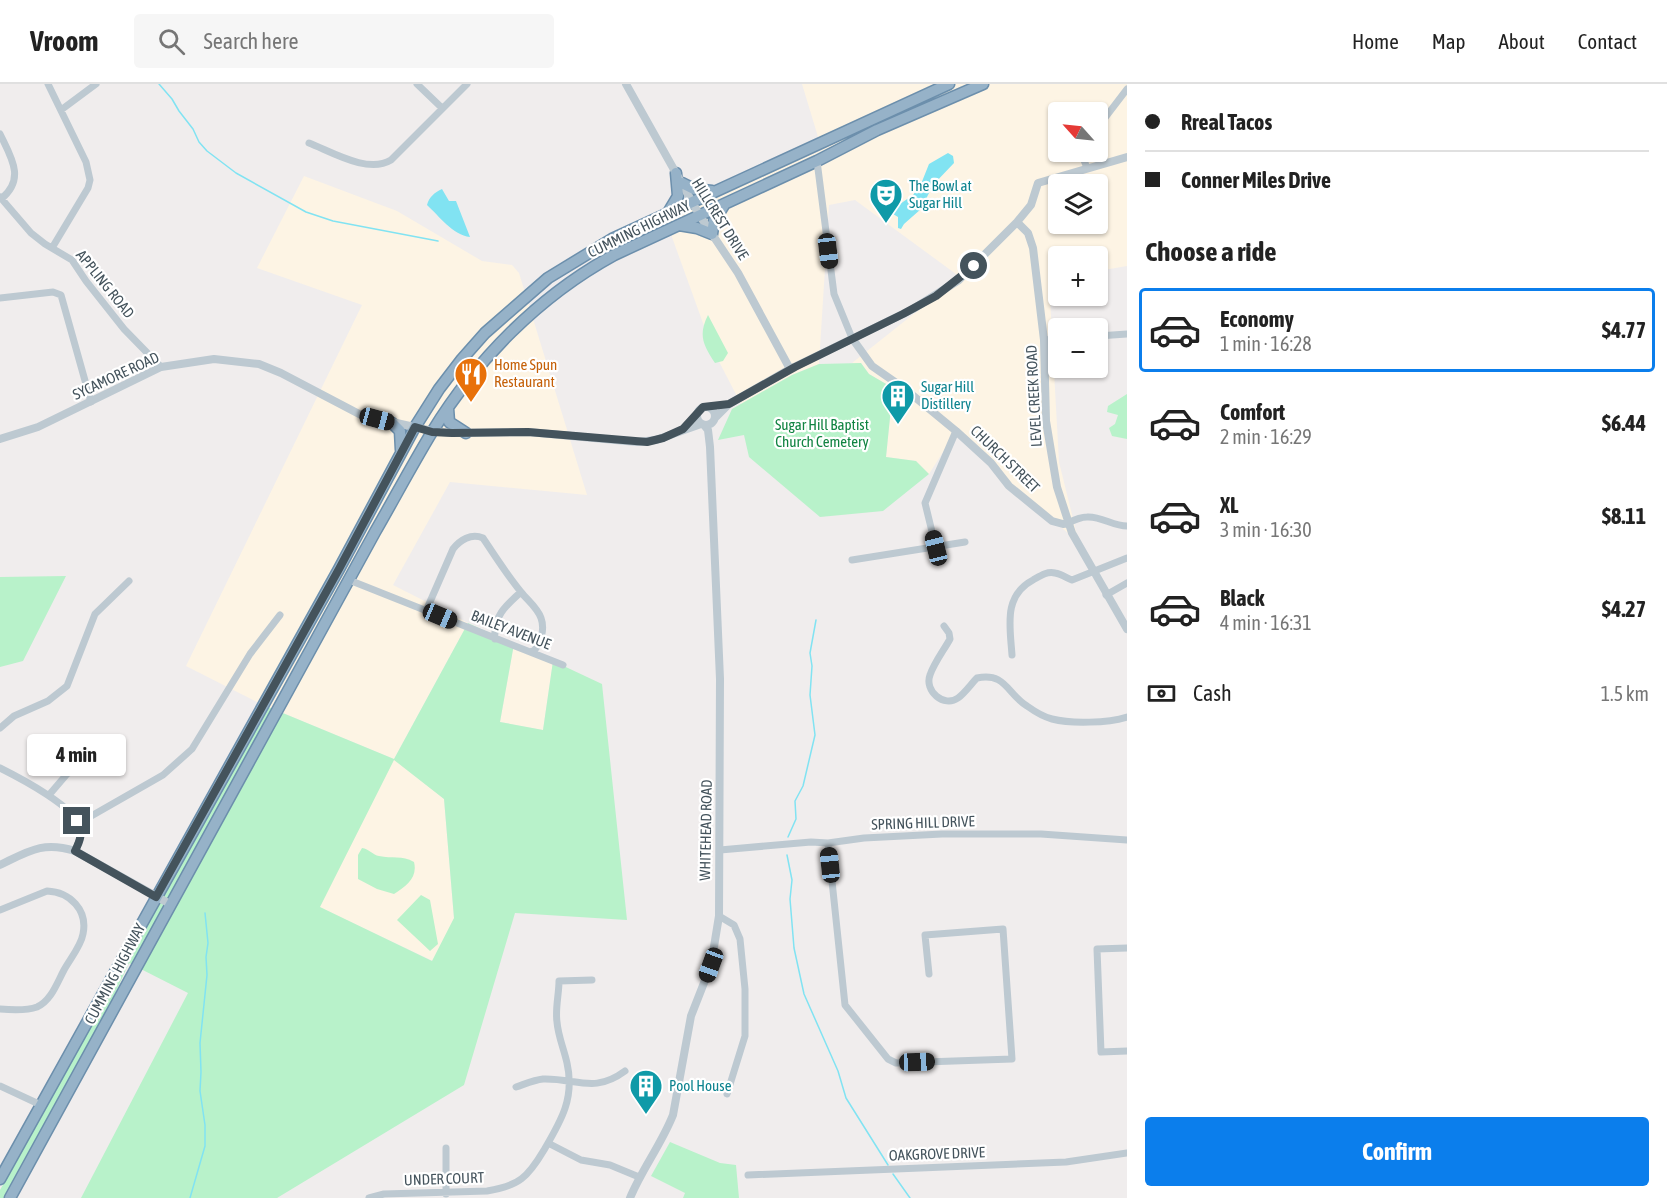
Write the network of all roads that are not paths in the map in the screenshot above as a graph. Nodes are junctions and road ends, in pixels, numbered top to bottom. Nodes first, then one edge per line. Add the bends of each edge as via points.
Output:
1 (48, 84) edge
2 (96, 84) edge
3 (417, 84) edge
4 (466, 84) edge
5 (626, 84) edge
6 (949, 84) edge
7 (983, 84) edge
8 (964, 88) edge
9 (1127, 89) edge
10 (442, 108) junction
11 (61, 110) junction
12 (1108, 114) edge
13 (0, 134) edge
14 (309, 143) dead end
15 (1127, 157) edge
16 (817, 161) junction
17 (1086, 162) edge
18 (1087, 168) junction
19 (675, 172) junction
20 (682, 183) junction
21 (718, 190) junction
22 (0, 198) edge
23 (694, 202) junction
24 (724, 205) junction
25 (668, 213) junction
26 (700, 216) junction
27 (1017, 222) junction
28 (679, 225) junction
29 (712, 234) junction
30 (52, 248) junction
31 (0, 298) edge
32 (1127, 334) edge
33 (1108, 335) edge
34 (852, 338) junction
35 (1044, 340) junction
36 (1048, 340) edge
37 (161, 367) junction
38 (790, 369) junction
39 (91, 402) junction
40 (729, 404) junction
41 (709, 407) junction
42 (448, 408) junction
43 (697, 414) junction
44 (708, 422) junction
45 (393, 423) junction
46 (415, 427) junction
47 (683, 429) junction
48 (956, 431) junction
49 (432, 432) junction
50 (466, 433) junction
51 (0, 440) edge
52 (401, 453) junction
53 (1066, 523) junction
54 (1127, 526) edge
55 (965, 542) dead end
56 (936, 548) junction
57 (1127, 558) edge
58 (852, 560) dead end
59 (1093, 572) junction
60 (349, 580) junction
61 (129, 581) dead end
62 (1127, 583) edge
63 (521, 592) junction
64 (1106, 595) junction
65 (426, 611) junction
66 (280, 615) dead end
67 (944, 626) dead end
68 (1127, 628) edge
69 (495, 639) junction
70 (532, 652) junction
71 (1012, 655) dead end
72 (562, 665) dead end
73 (1127, 717) edge
74 (0, 728) edge
75 (112, 747) dead end
76 (0, 768) edge
77 (49, 795) junction
78 (79, 823) junction
79 (1127, 840) edge
80 (829, 843) junction
81 (720, 850) junction
82 (75, 851) junction
83 (0, 865) edge
84 (156, 897) junction
85 (170, 904) junction
86 (0, 910) edge
87 (719, 916) junction
88 (1127, 948) edge
89 (929, 974) dead end
90 (592, 980) dead end
91 (0, 1009) edge
92 (1127, 1051) edge
93 (625, 1071) dead end
94 (568, 1081) junction
95 (0, 1086) edge
96 (516, 1087) dead end
97 (727, 1094) dead end
98 (41, 1105) junction
99 (548, 1143) junction
100 (446, 1148) dead end
101 (1127, 1153) edge
102 (748, 1175) dead end
103 (639, 1177) junction
104 (0, 1179) edge
105 (446, 1194) junction
106 (10, 1198) edge
107 (369, 1198) edge
108 (630, 1198) edge

1 - 11 street
2 - 11 street
3 - 10 street
4 - 10 street
5 - 19 street, HILLCREST DRIVE
6 - 21 highway, CUMMING HIGHWAY
7 - 8 highway, CUMMING HIGHWAY
8 - 16 highway, CUMMING HIGHWAY
9 - 12 street
10 - 14 street via 384,164 365,165
11 - 30 street via 86,162 90,180
13 - 22 street via 15,172 13,186
15 - 18 street
16 - 24 highway, CUMMING HIGHWAY
16 - 34 street via 834,294
17 - 18 street
18 - 27 street via 1038,183 1031,205
19 - 20 street, HILLCREST DRIVE
19 - 25 highway via 678,196
20 - 21 highway via 704,191
20 - 23 street, HILLCREST DRIVE
21 - 23 highway, CUMMING HIGHWAY
22 - 30 street, APPLING ROAD via 32,233
23 - 25 highway, CUMMING HIGHWAY
23 - 26 street, HILLCREST DRIVE
24 - 26 highway, CUMMING HIGHWAY
24 - 29 highway via 714,221
25 - 46 highway, CUMMING HIGHWAY via 612,238 529,294 462,359
26 - 28 highway, CUMMING HIGHWAY
26 - 29 street, HILLCREST DRIVE
27 - 34 street via 958,280 913,309
27 - 35 street, LEVEL CREEK ROAD via 1031,240
28 - 29 highway
28 - 42 highway, CUMMING HIGHWAY via 614,255 567,284 502,341
29 - 38 street, HILLCREST DRIVE via 740,276
30 - 37 street, APPLING ROAD via 72,260 124,329
31 - 39 street via 53,292 61,295
32 - 33 street
34 - 38 street
34 - 48 street, CHURCH STREET via 872,366
35 - 36 street
35 - 53 street, LEVEL CREEK ROAD via 1046,421
37 - 39 street, SYCAMORE ROAD
37 - 45 street, SYCAMORE ROAD via 214,359 259,364 361,415
38 - 40 street
39 - 51 street, SYCAMORE ROAD
40 - 41 street
40 - 44 street
41 - 43 street via 700,408
41 - 44 street via 714,411
42 - 49 highway, CUMMING HIGHWAY
42 - 50 highway via 449,422
43 - 44 street via 697,419
43 - 47 street
44 - 47 street, SYCAMORE ROAD
44 - 81 street, WHITEHEAD ROAD via 720,679
45 - 46 street, SYCAMORE ROAD
45 - 52 highway via 400,431
46 - 49 street, SYCAMORE ROAD
46 - 52 highway, CUMMING HIGHWAY
47 - 50 street, SYCAMORE ROAD via 663,438 638,442 528,432
48 - 53 street, CHURCH STREET via 992,463 1009,486 1052,521
48 - 56 street via 925,503
49 - 50 street, SYCAMORE ROAD
49 - 60 highway, CUMMING HIGHWAY
52 - 84 highway, CUMMING HIGHWAY
53 - 54 street via 1084,516
53 - 59 street, LEVEL CREEK ROAD
55 - 56 street
56 - 58 street
57 - 59 street
59 - 64 street, LEVEL CREEK ROAD
59 - 71 street via 1072,580 1047,573 1021,587 1011,604
60 - 65 street, BAILEY AVENUE
60 - 85 highway, CUMMING HIGHWAY
61 - 74 street via 94,614 67,686
62 - 64 street
63 - 65 street via 477,535 459,541 453,549
63 - 69 street via 502,609 494,627
63 - 70 street via 533,604 543,625 537,649
64 - 68 street, LEVEL CREEK ROAD
65 - 69 street, BAILEY AVENUE
66 - 78 street via 250,654 192,749 163,775
67 - 73 street via 950,639 928,684 941,700 957,699 977,678 991,676 1024,705 1051,719
69 - 70 street, BAILEY AVENUE
70 - 72 street, BAILEY AVENUE
75 - 77 street via 67,774
76 - 77 street
77 - 78 street
78 - 82 street via 81,834
79 - 80 street, SPRING HILL DRIVE via 1041,834 942,834
80 - 81 street, SPRING HILL DRIVE
80 - 89 street via 845,1005 888,1059 896,1063 1012,1059 1003,929 925,935
81 - 87 street, WHITEHEAD ROAD
82 - 83 street via 38,847
82 - 84 street
84 - 85 street
84 - 98 highway, CUMMING HIGHWAY
85 - 106 highway, CUMMING HIGHWAY
86 - 91 street via 54,891 75,902 84,920 83,935 47,1000 36,1007
87 - 97 street via 734,925 740,939 744,989 745,1036
87 - 103 street, WHITEHEAD ROAD via 711,965 692,1016 673,1115
88 - 92 street via 1097,950 1101,1052
90 - 94 street, UNDER COURT via 559,981 556,1021
93 - 94 street via 604,1083
94 - 96 street via 543,1079
94 - 99 street, UNDER COURT via 568,1102
95 - 98 street
98 - 104 highway, CUMMING HIGHWAY
99 - 103 street via 581,1160 610,1165
99 - 105 street, UNDER COURT via 530,1174 518,1182 495,1190
100 - 105 street
101 - 102 street, OAKGROVE DRIVE via 1066,1162
103 - 108 street, WHITEHEAD ROAD
105 - 107 street, UNDER COURT via 384,1194

